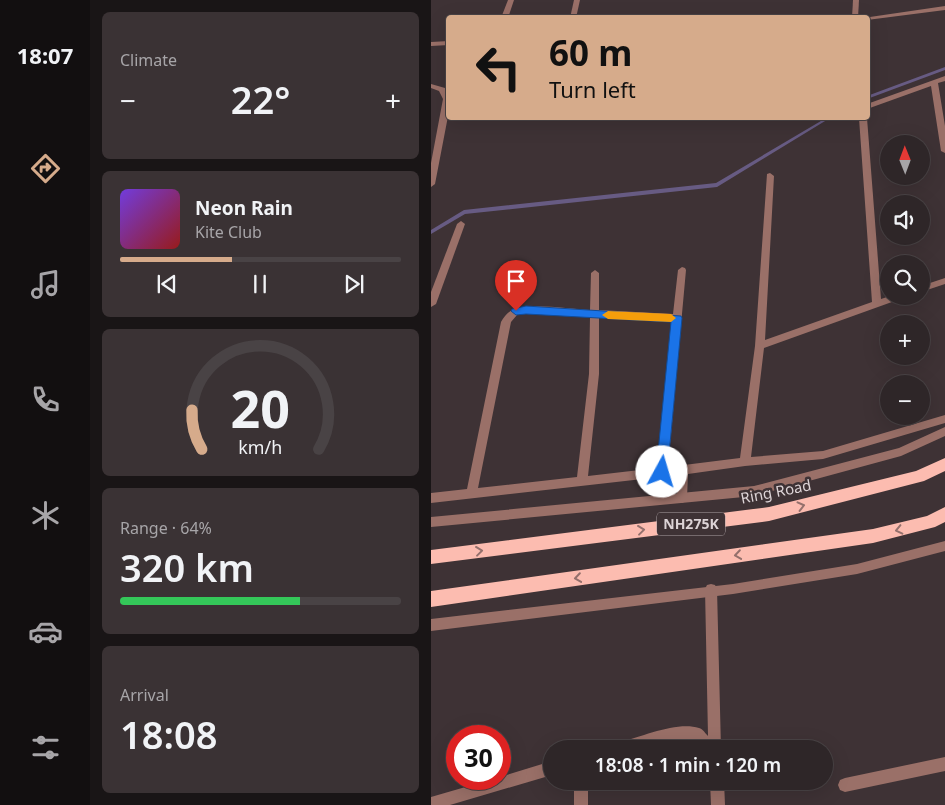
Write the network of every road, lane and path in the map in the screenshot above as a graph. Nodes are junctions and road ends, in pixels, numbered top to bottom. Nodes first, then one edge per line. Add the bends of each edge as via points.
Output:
1 (511, 0) edge
2 (577, 0) edge
3 (856, 0) edge
4 (921, 0) edge
5 (945, 8) edge
6 (922, 10) junction
7 (505, 15) edge
8 (574, 15) edge
9 (855, 15) edge
10 (870, 17) edge
11 (446, 43) edge
12 (431, 44) edge
13 (945, 78) edge
14 (934, 82) junction
15 (431, 86) edge
16 (446, 97) edge
17 (446, 104) edge
18 (870, 106) edge
19 (863, 120) edge
20 (945, 151) edge
21 (770, 176) dead end
22 (431, 184) edge
23 (461, 224) dead end
24 (682, 270) dead end
25 (595, 273) dead end
26 (945, 281) edge
27 (930, 286) edge
28 (880, 303) edge
29 (431, 304) edge
30 (877, 304) junction
31 (595, 315) junction
32 (677, 318) junction
33 (760, 346) junction
34 (945, 418) edge
35 (945, 431) edge
36 (745, 462) junction
37 (945, 464) edge
38 (683, 470) junction
39 (662, 472) junction
40 (582, 481) junction
41 (472, 494) junction
42 (431, 498) edge
43 (682, 498) junction
44 (945, 514) edge
45 (431, 522) edge
46 (945, 546) edge
47 (431, 557) edge
48 (711, 590) junction
49 (431, 600) edge
50 (431, 625) edge
51 (652, 740) edge
52 (704, 740) edge
53 (713, 740) edge
54 (945, 764) edge
55 (543, 771) edge
56 (845, 785) dead end
57 (581, 790) edge
58 (717, 790) edge
59 (461, 800) edge
60 (431, 804) edge
61 (581, 805) edge
62 (718, 805) edge

1 - 7 street
2 - 8 street
3 - 9 street
4 - 6 street
5 - 6 street
6 - 10 street
11 - 12 street
13 - 14 street
14 - 18 street
14 - 20 street
15 - 16 street via 442,90
17 - 22 street
19 - 30 street
21 - 33 street
23 - 29 street
24 - 32 street
25 - 31 street
26 - 27 street
28 - 30 street
30 - 33 street
31 - 32 street
31 - 40 street via 594,374
31 - 41 street via 526,310 516,311 510,316 506,322
32 - 39 street
33 - 36 street
34 - 36 street via 823,455
35 - 43 street via 901,452 754,491
36 - 38 street
47 -> 37 highway, Ring Road / NH275K via 769,514 919,477
38 - 39 street
38 - 43 street
39 - 40 street
40 - 41 street
41 - 42 street
43 - 45 street
44 -> 49 highway, NH275K via 930,522 873,536
46 - 48 street via 857,569
48 - 50 street
48 - 53 street
51 - 52 street via 677,733 698,734
54 - 56 street
55 - 59 street
57 - 61 street
58 - 62 street
59 - 60 street

